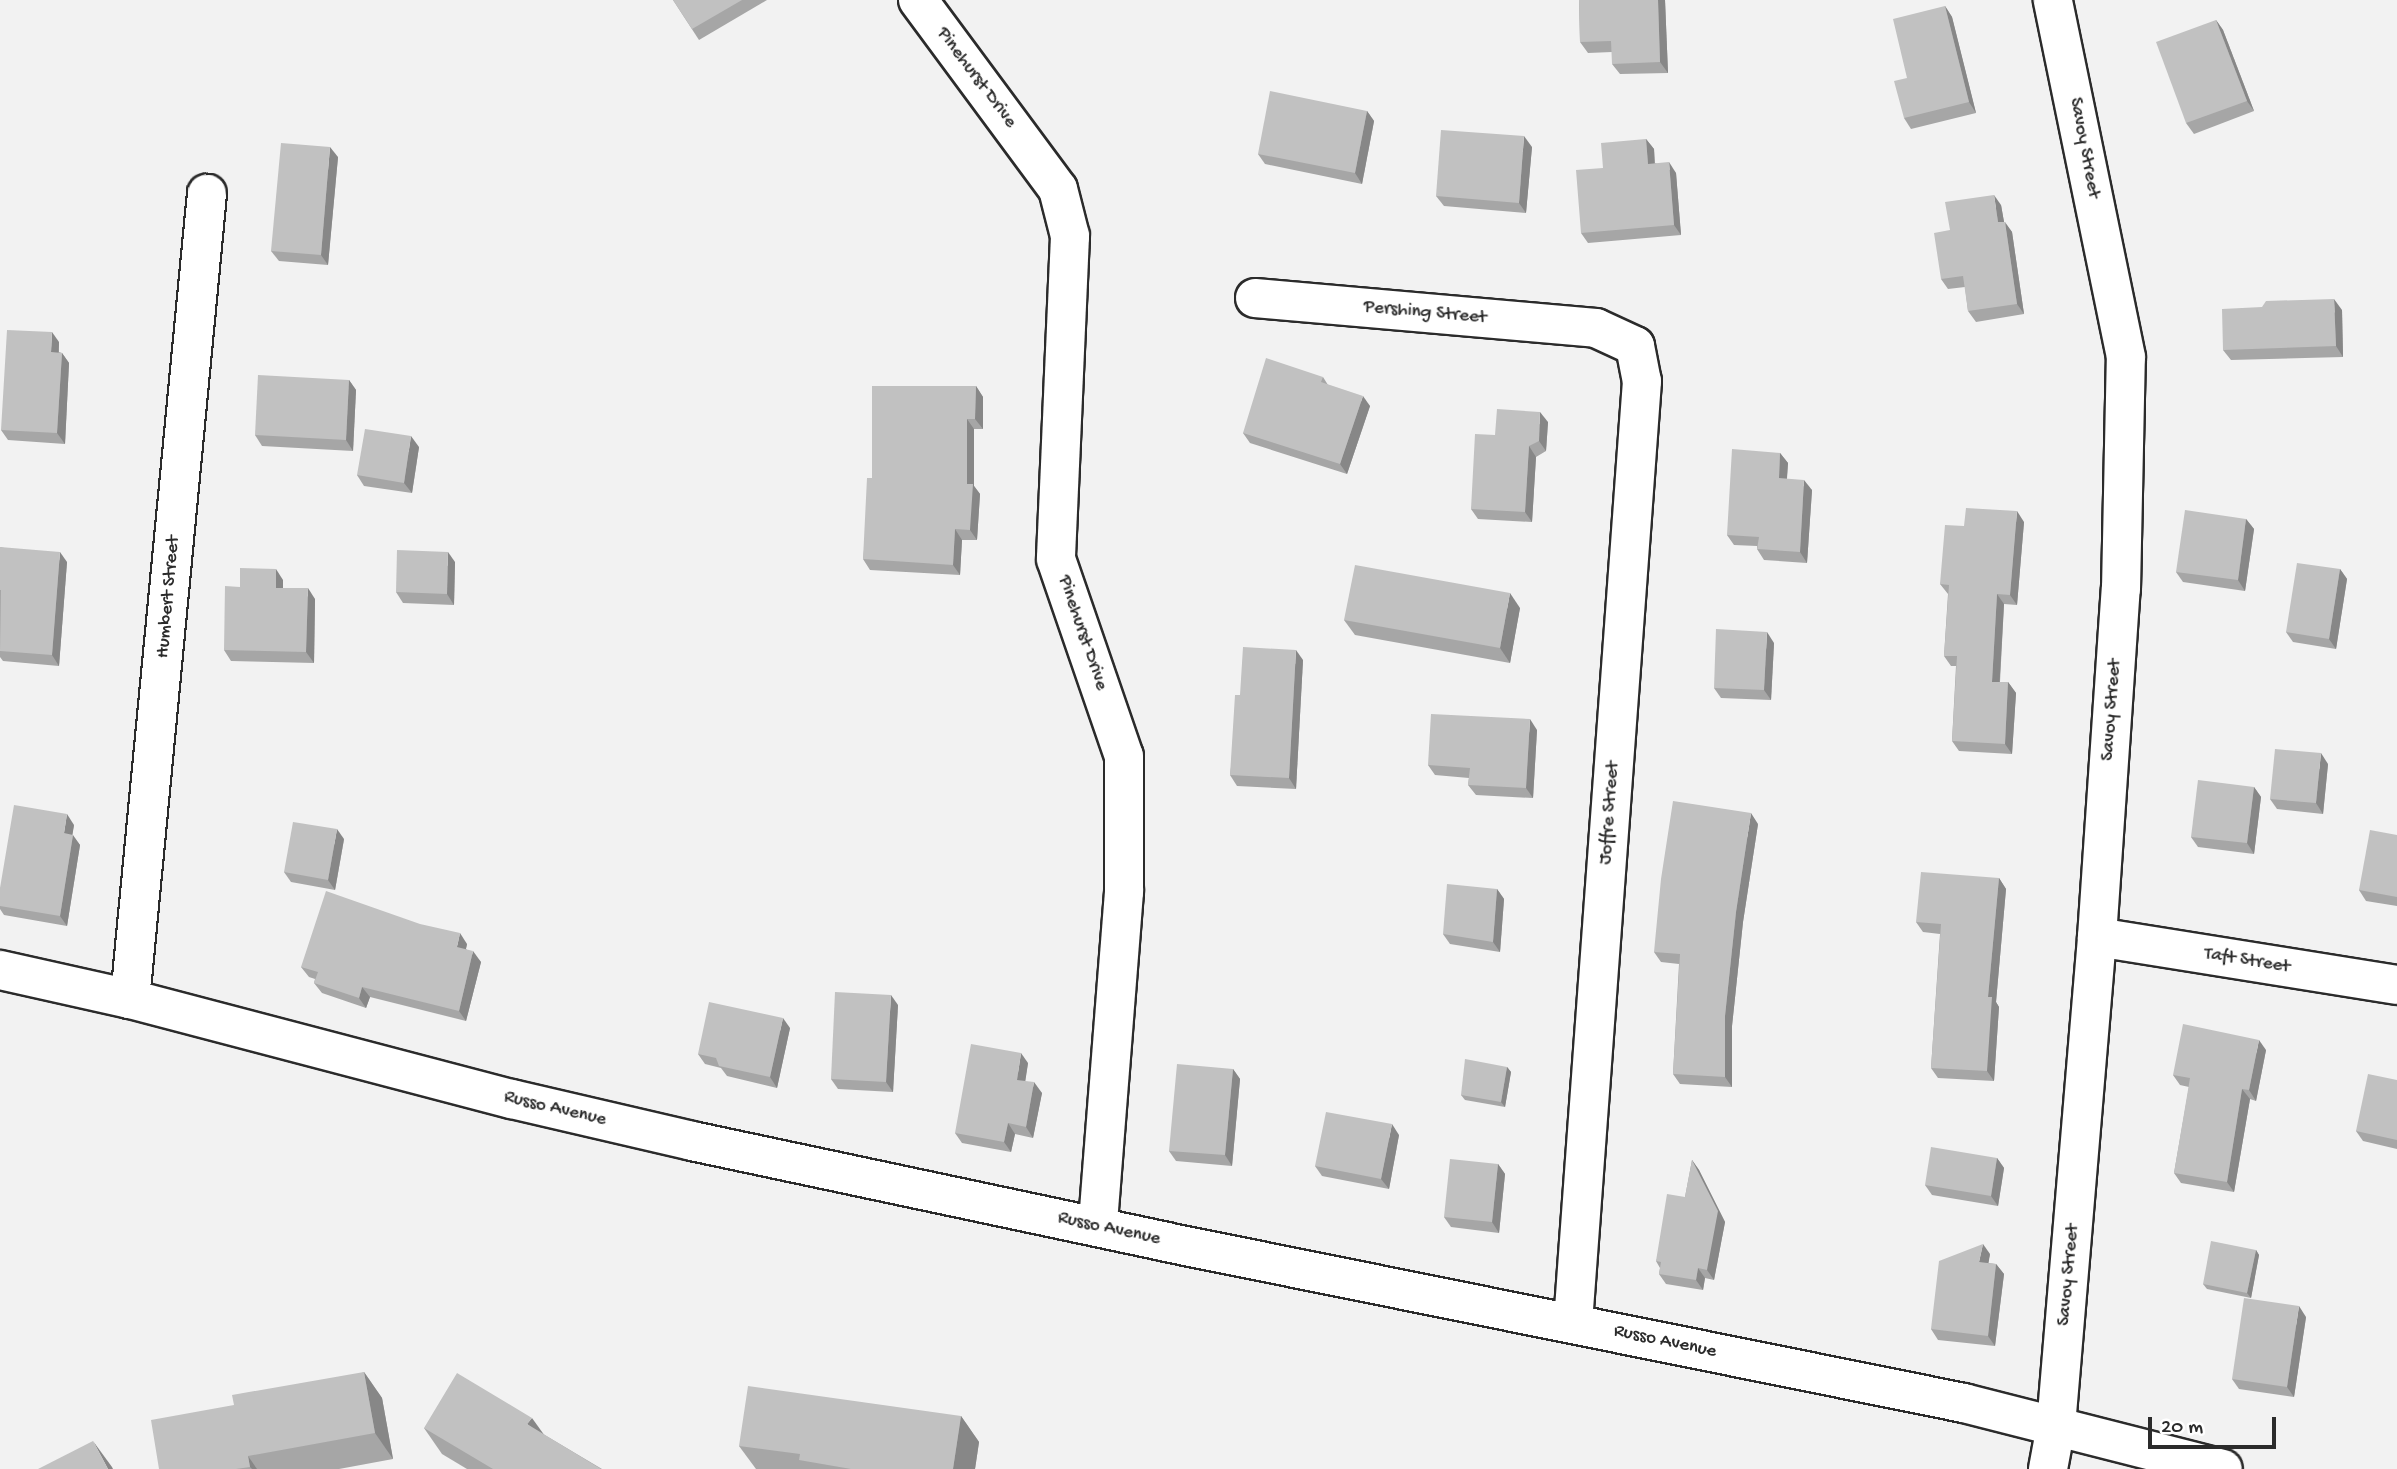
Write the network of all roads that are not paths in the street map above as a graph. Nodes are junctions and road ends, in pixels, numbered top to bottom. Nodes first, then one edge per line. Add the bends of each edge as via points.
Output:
1 (918, 0) edge
2 (2053, 0) edge
3 (207, 194) dead end
4 (1255, 298) dead end
5 (1596, 328) joint
6 (2097, 937) junction
7 (0, 970) edge
8 (2397, 985) edge
9 (130, 999) junction
10 (1098, 1226) junction
11 (1573, 1323) junction
12 (2056, 1426) junction
13 (2048, 1469) edge
14 (2224, 1469) edge

1 - 10 street, Pinehurst Drive via 1058,189 1070,236 1056,559 1124,756 1124,892
2 - 6 street, Savoy Street via 2126,357 2121,589
3 - 9 street, Humbert Street
4 - 5 street, Pershing Street
5 - 11 street, Joffre Street via 1635,346 1642,381
6 - 8 street, Taft Street
6 - 12 street, Savoy Street
7 - 9 street, Russo Avenue
9 - 10 street, Russo Avenue via 512,1099
10 - 11 street, Russo Avenue
11 - 12 street, Russo Avenue
12 - 13 street, Savoy Street
12 - 14 street, Russo Avenue

